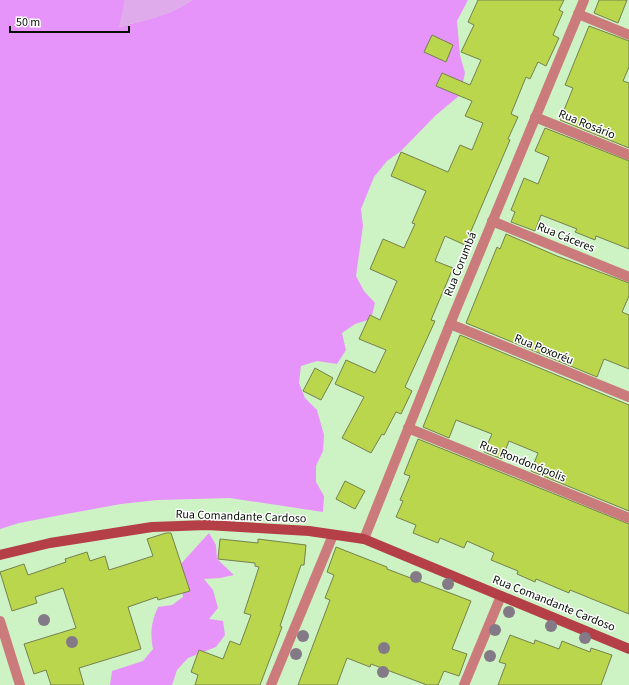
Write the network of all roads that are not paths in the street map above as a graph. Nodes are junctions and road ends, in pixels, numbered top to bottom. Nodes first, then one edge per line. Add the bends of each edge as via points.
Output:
1 (584, 0) edge
2 (578, 14) junction
3 (629, 35) edge
4 (535, 117) junction
5 (629, 155) edge
6 (492, 221) junction
7 (629, 277) edge
8 (450, 324) junction
9 (629, 397) edge
10 (408, 428) junction
11 (629, 518) edge
12 (332, 535) junction
13 (364, 540) junction
14 (0, 555) edge
15 (501, 596) junction
16 (0, 622) edge
17 (2, 632) edge
18 (629, 648) edge
19 (20, 685) edge
20 (271, 685) edge
21 (464, 685) edge

1 - 2 street, Rua Corumbá
2 - 3 street
2 - 4 street, Rua Corumbá
4 - 5 street, Rua Rosário
4 - 6 street, Rua Corumbá
6 - 7 street, Rua Cáceres
6 - 8 street, Rua Corumbá
8 - 9 street, Rua Poxoréu
8 - 10 street, Rua Corumbá
10 - 11 street, Rua Rondonópolis
10 - 13 street, Rua Corumbá
12 - 13 street, Rua Comandante Cardoso
12 - 14 street, Rua Comandante Cardoso via 254,527 152,527 54,542
12 - 20 street
13 - 15 street, Rua Comandante Cardoso
15 - 18 street, Rua Comandante Cardoso
15 - 21 street
16 - 17 street
17 - 19 street

